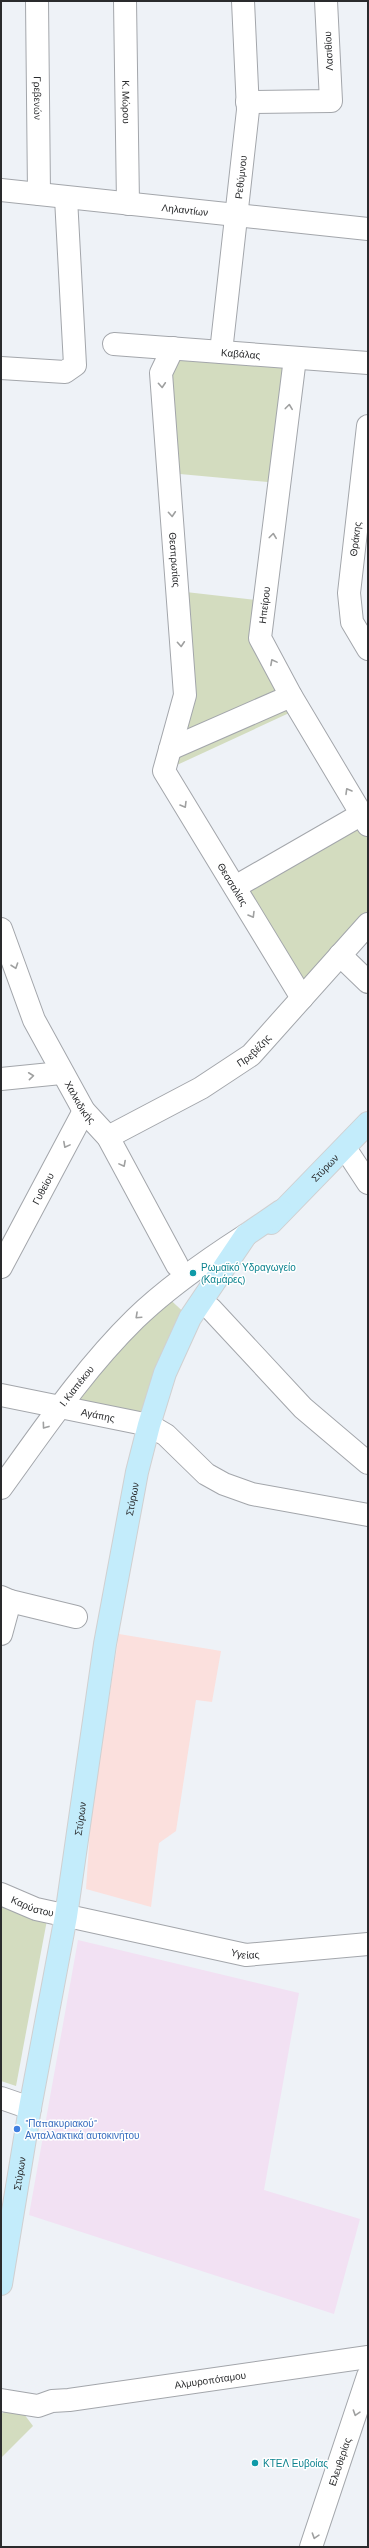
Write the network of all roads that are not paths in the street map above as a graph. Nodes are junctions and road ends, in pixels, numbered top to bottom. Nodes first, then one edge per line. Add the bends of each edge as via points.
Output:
1 (37, 1) edge
2 (125, 1) edge
3 (242, 1) edge
4 (326, 1) edge
5 (247, 102) junction
6 (1, 190) edge
7 (40, 194) junction
8 (66, 198) junction
9 (128, 204) junction
10 (237, 215) junction
11 (368, 229) edge
12 (114, 344) dead end
13 (173, 348) junction
14 (221, 352) junction
15 (295, 358) junction
16 (368, 363) edge
17 (1, 368) edge
18 (368, 426) edge
19 (365, 482) edge
20 (360, 619) edge
21 (368, 649) edge
22 (291, 696) junction
23 (170, 749) junction
24 (164, 771) joint
25 (365, 820) edge
26 (235, 887) junction
27 (368, 924) edge
28 (3, 940) edge
29 (340, 955) junction
30 (368, 982) edge
31 (302, 998) junction
32 (61, 1073) junction
33 (1, 1079) edge
34 (84, 1111) junction
35 (368, 1123) edge
36 (108, 1137) junction
37 (345, 1148) junction
38 (368, 1183) edge
39 (281, 1211) junction
40 (246, 1235) junction
41 (224, 1249) junction
42 (177, 1265) junction
43 (1, 1267) edge
44 (163, 1293) junction
45 (211, 1309) junction
46 (172, 1357) junction
47 (1, 1395) edge
48 (60, 1406) junction
49 (149, 1425) junction
50 (368, 1463) edge
51 (1, 1488) edge
52 (368, 1515) edge
53 (5, 1599) edge
54 (76, 1617) dead end
55 (1, 1634) edge
56 (1, 1894) edge
57 (66, 1916) junction
58 (125, 1927) joint
59 (368, 1944) edge
60 (1, 2098) edge
61 (30, 2108) junction
62 (1, 2284) edge
63 (368, 2357) edge
64 (368, 2376) edge
65 (1, 2386) edge
66 (1, 2400) edge
67 (52, 2401) junction
68 (311, 2547) edge

1 - 7 street, Γρεβενών
2 - 9 street, Κ. Μώρου
3 - 5 street, Ρεθύμνου
4 - 5 street, Λασιθίου via 331,101
5 - 10 street, Ρεθύμνου
6 - 7 street, Ληλαντίων
7 - 8 street, Ληλαντίων
8 - 9 street, Ληλαντίων
8 - 17 street via 75,365 65,372
9 - 10 street, Ληλαντίων
10 - 11 street, Ληλαντίων
10 - 14 street, Ρεθύμνου
12 - 13 street, Καβάλας
13 - 14 street, Καβάλας
13 -> 23 street, Θεσπρωτίας via 161,373 185,695
14 - 15 street, Καβάλας
15 - 16 street, Καβάλας
22 -> 15 street, Ηπείρου via 260,638
18 - 19 street, Θράκης
19 - 20 street, Θράκης via 349,593
20 - 21 street, Θράκης
22 - 23 street
25 -> 22 street, Ηπείρου
23 - 24 street, Θεσπρωτίας
24 -> 26 street, Θεσσαλίας
25 - 26 street
26 -> 31 street, Θεσσαλίας
27 - 29 street, Πρεβέζης
28 -> 32 street, Χαλκιδικής via 34,1020
29 - 30 street
29 - 31 street, Πρεβέζης
31 - 36 street, Πρεβέζης via 251,1055 202,1088
33 -> 32 street
32 - 34 street, Χαλκιδικής
34 - 36 street, Χαλκιδικής
34 -> 43 street, Γυθείου
35 - 37 main road, Στύρων
36 -> 42 street, Χαλκιδικής
37 - 38 street
37 - 39 main road, Στύρων
39 - 40 main road, Στύρων
39 - 45 main road, Στύρων via 248,1253
40 - 41 street, Ι. Κιαπέκου
40 - 46 main road, Στύρων via 190,1318
41 - 42 street, Ι. Κιαπέκου via 198,1251
41 - 44 street, Ι. Κιαπέκου
42 - 44 street, Ι. Κιαπέκου
44 -> 48 street, Ι. Κιαπέκου via 134,1320
45 - 46 main road, Στύρων
45 - 50 street via 303,1408
46 - 49 main road, Στύρων
47 - 48 street, Αγάπης
48 - 49 street, Αγάπης
48 -> 51 street, Ι. Κιαπέκου
49 - 52 street, Αγάπης via 166,1435 206,1474 224,1484 252,1494
49 - 57 main road, Στύρων via 137,1472 105,1644
53 - 54 street
53 - 55 street
56 - 57 street, Καρύστου via 36,1909
57 - 58 street, Καρύστου
57 - 61 main road, Στύρων
58 - 59 street, Υγείας via 255,1956
60 - 61 street
61 - 62 main road, Στύρων
63 - 67 street, Αλμυροπόταμου
64 -> 68 street, Ελευθερίας
65 - 67 street via 40,2393
66 - 67 street, Αλμυροπόταμου via 38,2406

